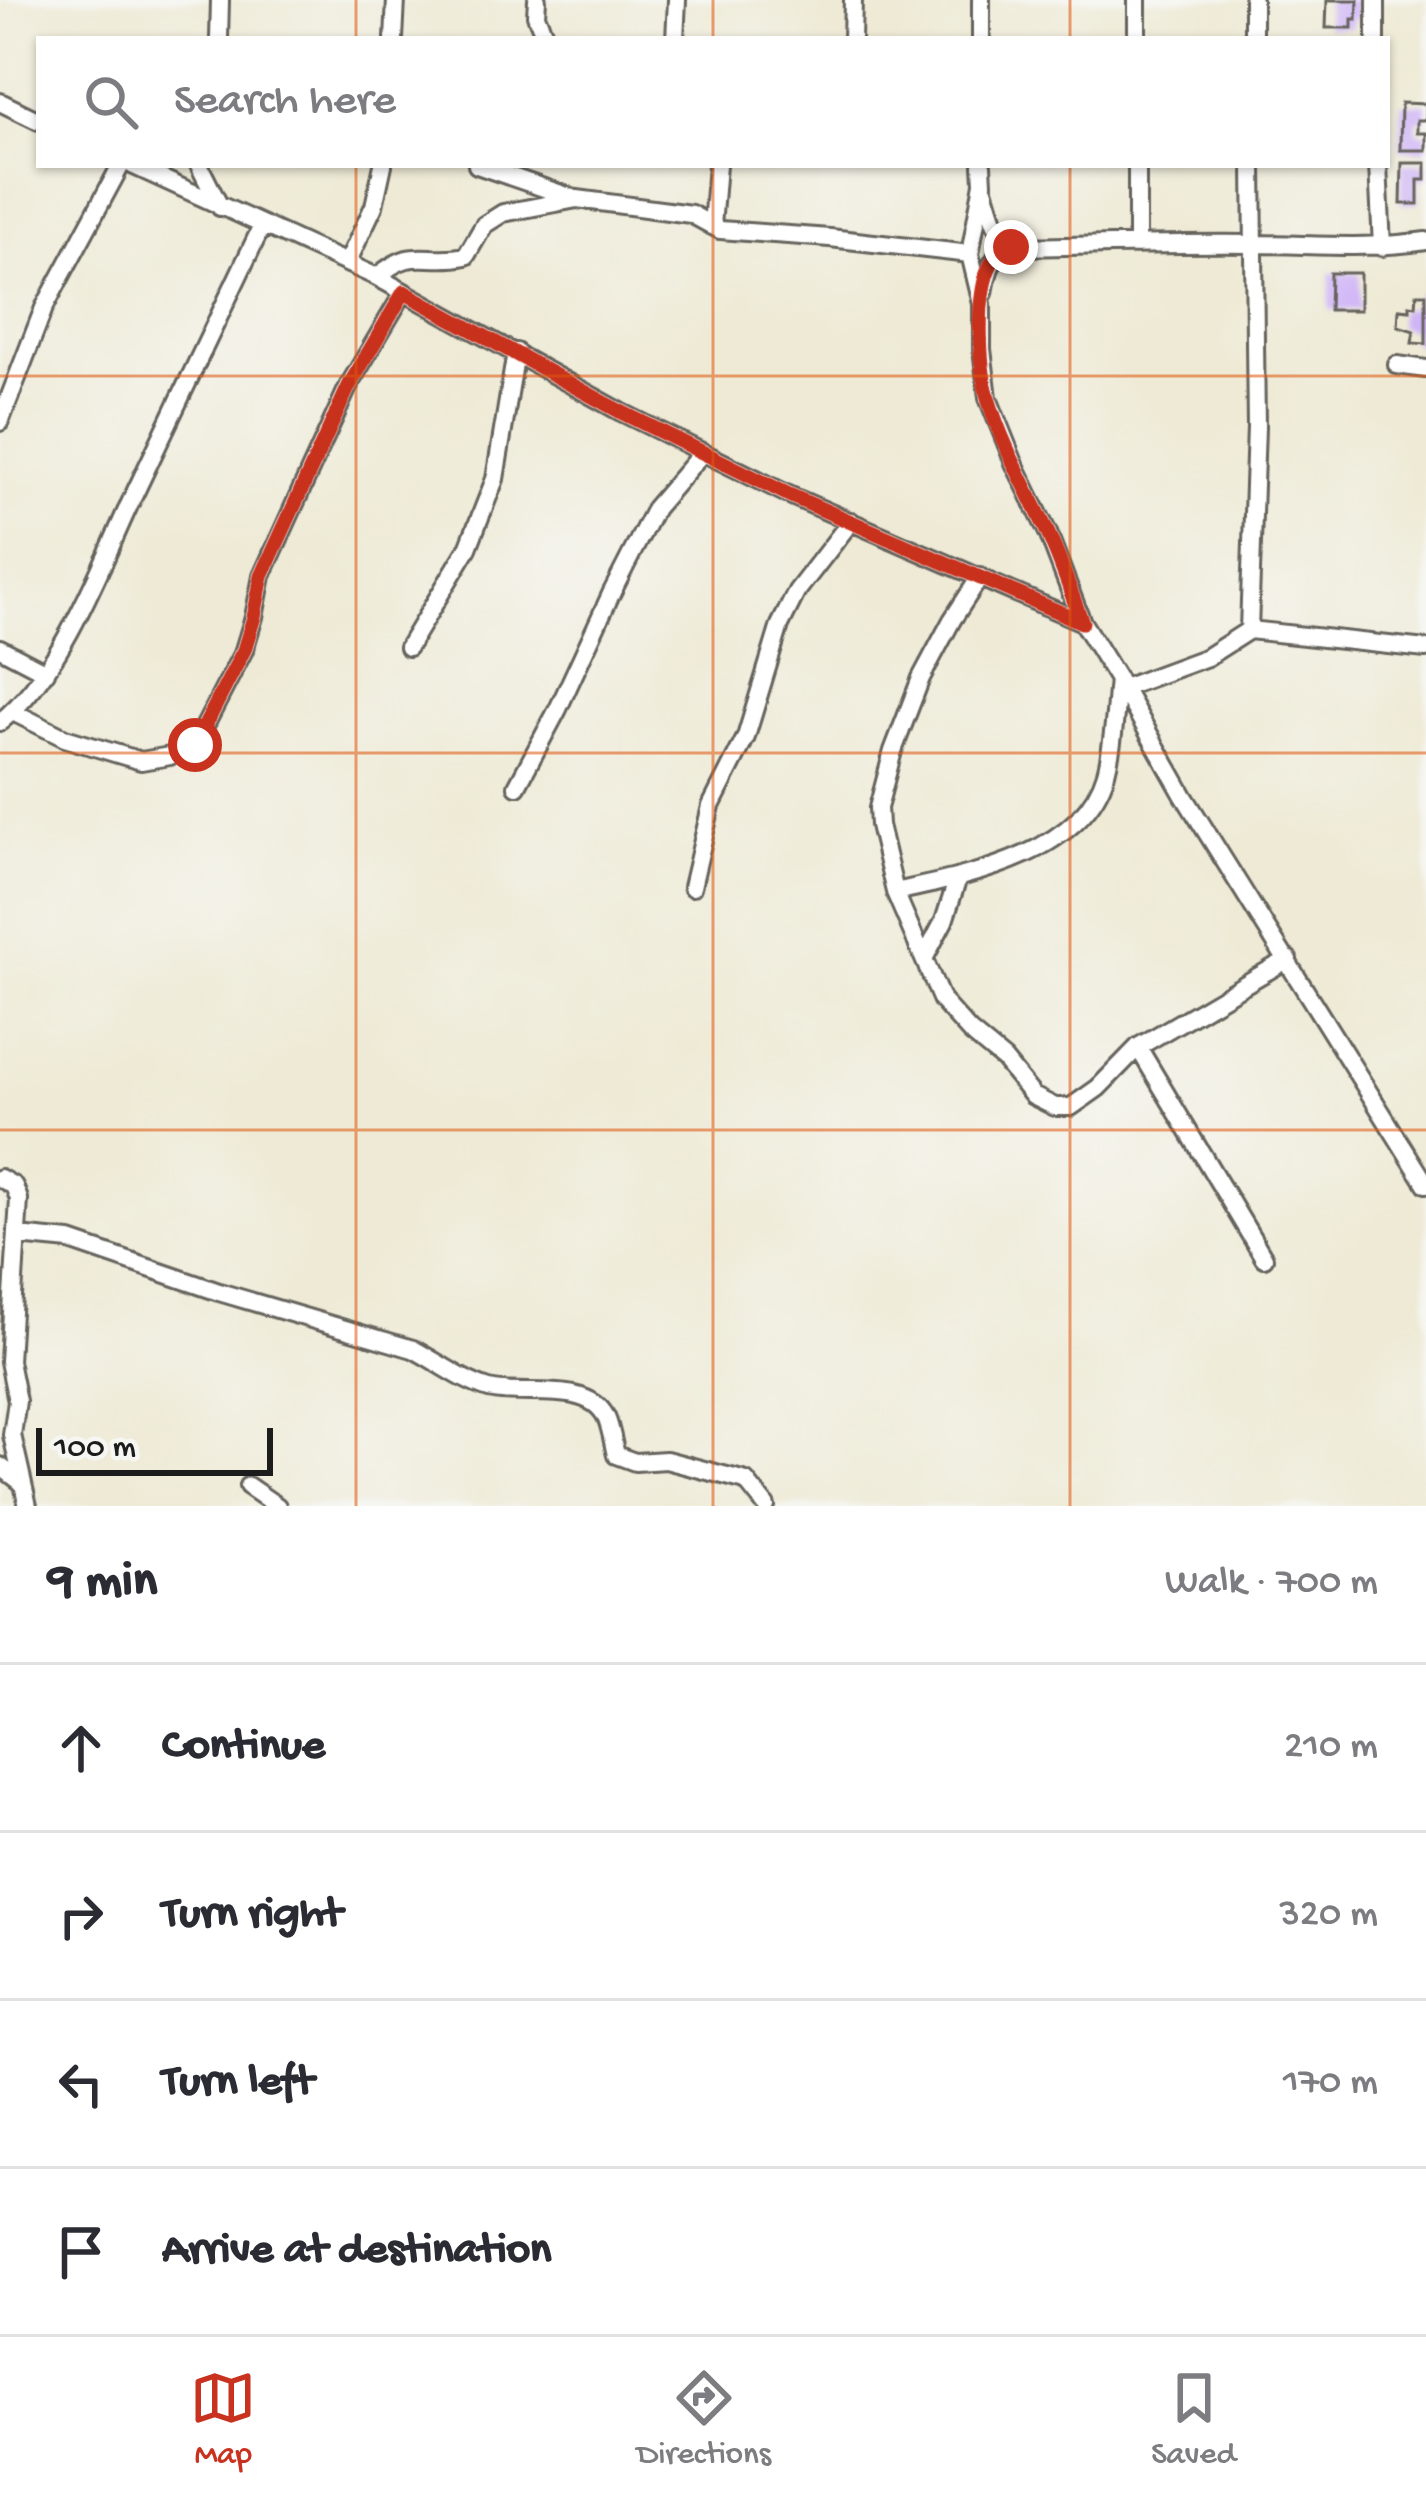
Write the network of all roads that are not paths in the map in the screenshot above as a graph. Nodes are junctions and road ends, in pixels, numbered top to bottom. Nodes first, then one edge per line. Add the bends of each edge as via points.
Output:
1 (220, 0) edge
2 (396, 0) edge
3 (536, 0) edge
4 (677, 0) edge
5 (866, 0) edge
6 (1137, 0) edge
7 (1253, 0) edge
8 (1376, 0) edge
9 (978, 2) edge
10 (853, 9) edge
11 (219, 36) edge
12 (394, 36) edge
13 (545, 36) edge
14 (675, 36) edge
15 (981, 36) edge
16 (1137, 36) edge
17 (1253, 36) edge
18 (1376, 36) edge
19 (0, 102) edge
20 (36, 120) edge
21 (119, 168) edge
22 (138, 168) edge
23 (200, 168) edge
24 (381, 168) edge
25 (486, 168) edge
26 (717, 168) edge
27 (1137, 168) edge
28 (1253, 168) edge
29 (1378, 168) edge
30 (982, 174) edge
31 (578, 199) junction
32 (220, 207) junction
33 (262, 226) junction
34 (712, 226) junction
35 (1426, 241) edge
36 (1253, 244) junction
37 (1137, 245) junction
38 (1011, 247) junction
39 (1382, 247) junction
40 (970, 254) junction
41 (347, 263) junction
42 (377, 278) junction
43 (404, 292) junction
44 (982, 304) junction
45 (516, 352) junction
46 (1397, 365) dead end
47 (1426, 369) edge
48 (7, 388) edge
49 (0, 422) edge
50 (703, 452) junction
51 (851, 521) junction
52 (980, 577) junction
53 (1082, 622) junction
54 (1249, 630) junction
55 (408, 647) dead end
56 (0, 648) edge
57 (1426, 649) edge
58 (46, 672) junction
59 (1121, 683) junction
60 (7, 717) edge
61 (517, 786) dead end
62 (958, 878) junction
63 (692, 887) dead end
64 (895, 892) junction
65 (925, 957) junction
66 (1288, 959) junction
67 (1138, 1047) junction
68 (0, 1178) edge
69 (1426, 1184) edge
70 (18, 1235) junction
71 (1264, 1258) dead end
72 (6, 1440) edge
73 (0, 1466) edge
74 (21, 1482) junction
75 (248, 1486) dead end
76 (28, 1506) edge
77 (277, 1506) edge
78 (766, 1506) edge

1 - 11 street
2 - 12 street
3 - 13 street
4 - 14 street
5 - 10 street
6 - 16 street
7 - 17 street
8 - 18 street
9 - 15 street
19 - 20 street
21 - 48 street
22 - 32 street
23 - 32 street
24 - 41 street
25 - 31 street
26 - 34 street
27 - 37 street
28 - 36 street
29 - 39 street
30 - 38 street via 994,221
30 - 40 street
31 - 34 street via 691,214
31 - 42 street via 502,212 466,256 396,261
32 - 33 street
33 - 41 street
33 - 58 street
34 - 40 street
35 - 39 street
36 - 37 street
36 - 39 street
36 - 54 street
37 - 38 street
38 - 44 street via 989,266
40 - 44 street
41 - 42 street
42 - 43 street
43 - 45 street
43 - 60 street via 349,386 262,576 244,650 195,745 141,761
44 - 53 street via 988,398
45 - 50 street
45 - 55 street via 495,479 468,548
46 - 47 street
48 - 49 street
50 - 51 street
50 - 61 street via 655,508
51 - 52 street
51 - 63 street via 780,625 746,736 710,806
52 - 53 street
52 - 64 street via 921,678 893,751 878,808
53 - 59 street
54 - 57 street
54 - 59 street via 1207,657
56 - 58 street
58 - 60 street
59 - 62 street via 1106,772 1087,811 1026,854
59 - 66 street
62 - 64 street
62 - 65 street
64 - 65 street
65 - 67 street via 942,1001 1033,1096 1055,1106 1071,1107 1098,1088
66 - 67 street
66 - 69 street
67 - 71 street
68 - 70 street via 19,1199
70 - 72 street via 10,1361 17,1401
70 - 78 street via 70,1241 412,1349 495,1390 589,1399 605,1414 616,1455 746,1480
72 - 74 street via 20,1461
73 - 74 street
74 - 76 street
75 - 77 street

